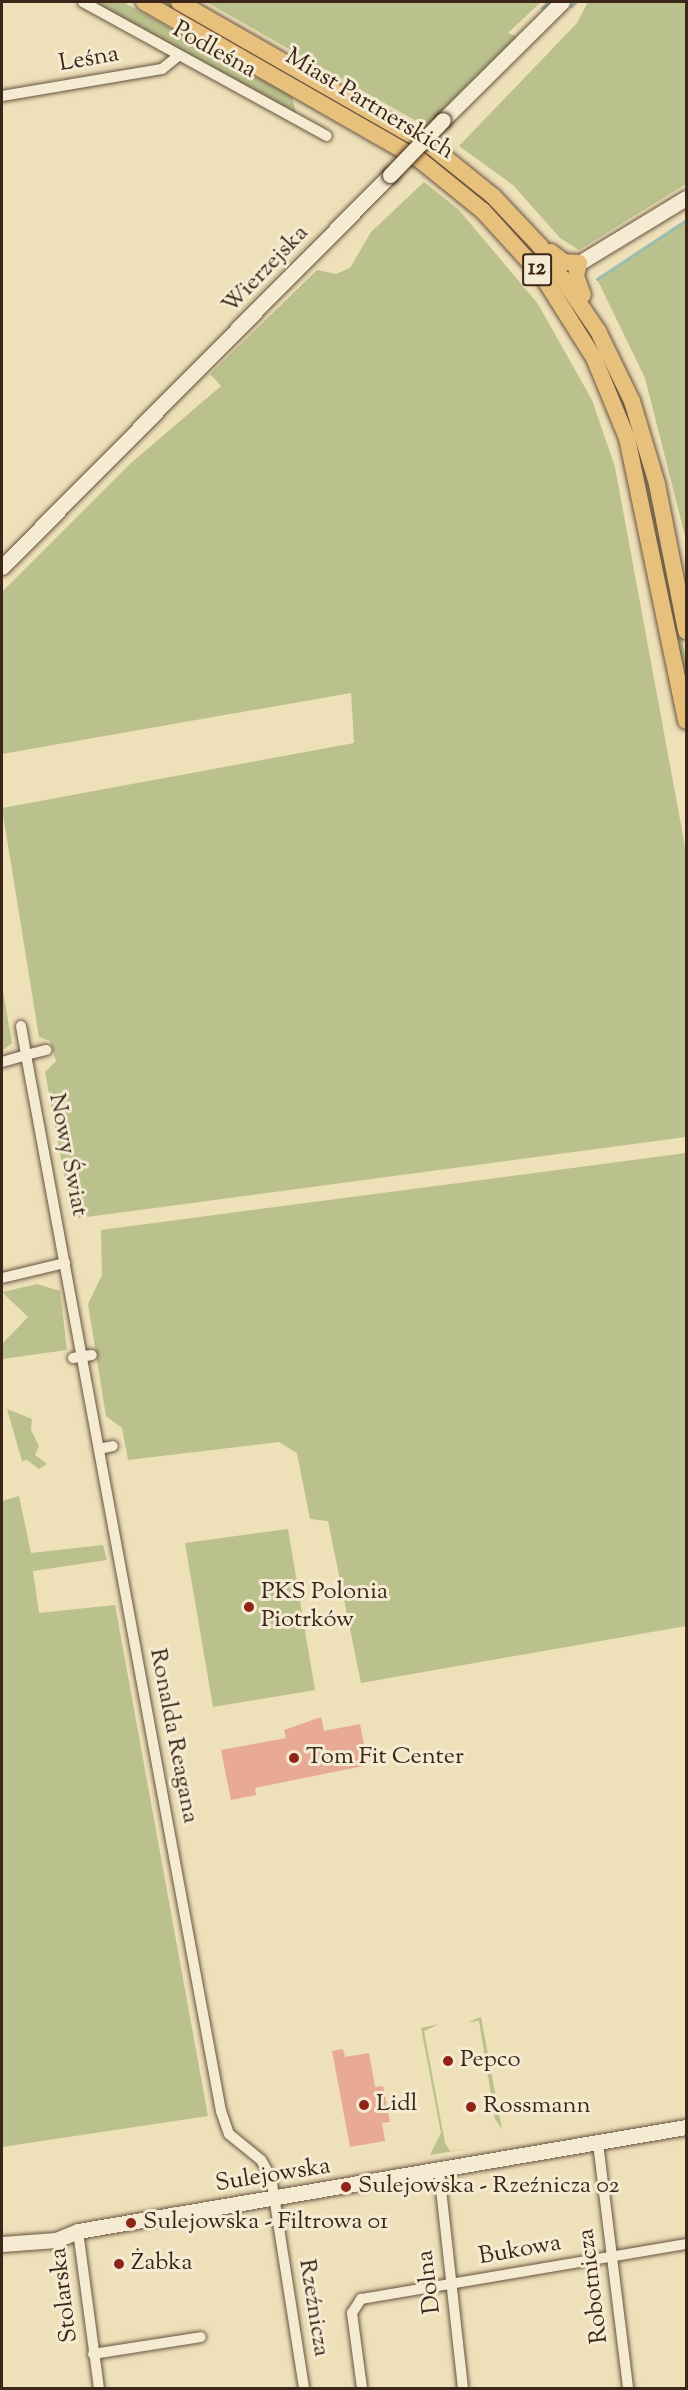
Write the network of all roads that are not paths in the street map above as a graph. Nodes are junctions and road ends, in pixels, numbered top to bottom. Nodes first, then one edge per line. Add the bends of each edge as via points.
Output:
1 (83, 2) edge
2 (144, 2) edge
3 (179, 2) edge
4 (562, 2) edge
5 (178, 56) junction
6 (2, 96) edge
7 (327, 136) dead end
8 (687, 198) edge
9 (540, 246) junction
10 (579, 263) junction
11 (588, 313) junction
12 (2, 567) edge
13 (687, 631) edge
14 (687, 721) edge
15 (21, 1026) dead end
16 (46, 1050) dead end
17 (26, 1055) junction
18 (2, 1062) edge
19 (65, 1263) junction
20 (2, 1278) edge
21 (112, 1446) dead end
22 (99, 1449) junction
23 (687, 2127) edge
24 (598, 2143) junction
25 (439, 2171) junction
26 (274, 2199) junction
27 (78, 2231) junction
28 (2, 2244) edge
29 (687, 2244) edge
30 (611, 2256) junction
31 (451, 2284) junction
32 (201, 2337) dead end
33 (93, 2354) junction
34 (99, 2388) edge
35 (304, 2388) edge
36 (362, 2388) edge
37 (463, 2388) edge
38 (628, 2388) edge

1 - 5 street, Podleśna
2 - 14 main road, Miast Partnerskich / 12 via 420,160 483,211 543,277 594,358 627,438
3 - 9 main road, Miast Partnerskich / 12 via 432,147 493,196
4 - 12 street, Wierzejska, bridge
5 - 6 street, Leśna via 162,69
5 - 7 street, Podleśna
8 - 10 street
9 - 10 main road via 564,262
9 - 11 main road, Miast Partnerskich / 12
10 - 11 main road via 576,276
11 - 13 main road, Miast Partnerskich / 12 via 618,368 644,435
15 - 17 street, Nowy Świat
16 - 17 street
17 - 18 street
17 - 19 street, Nowy Świat
19 - 20 street
19 - 22 street, Ronalda Reagana
21 - 22 street
22 - 26 street, Ronalda Reagana via 221,2111 231,2136 265,2165
23 - 24 street, Sulejowska
24 - 25 street, Sulejowska
24 - 30 street, Robotnicza
25 - 26 street, Sulejowska
25 - 31 street, Dolna
26 - 27 street, Sulejowska
26 - 35 street, Rzeźnicza
27 - 28 street, Sulejowska via 71,2228 42,2232
27 - 33 street, Stolarska
29 - 30 street, Bukowa
30 - 31 street, Bukowa
30 - 38 street, Robotnicza
31 - 36 street, Bukowa via 361,2299 352,2313
31 - 37 street, Dolna
32 - 33 street
33 - 34 street, Stolarska

